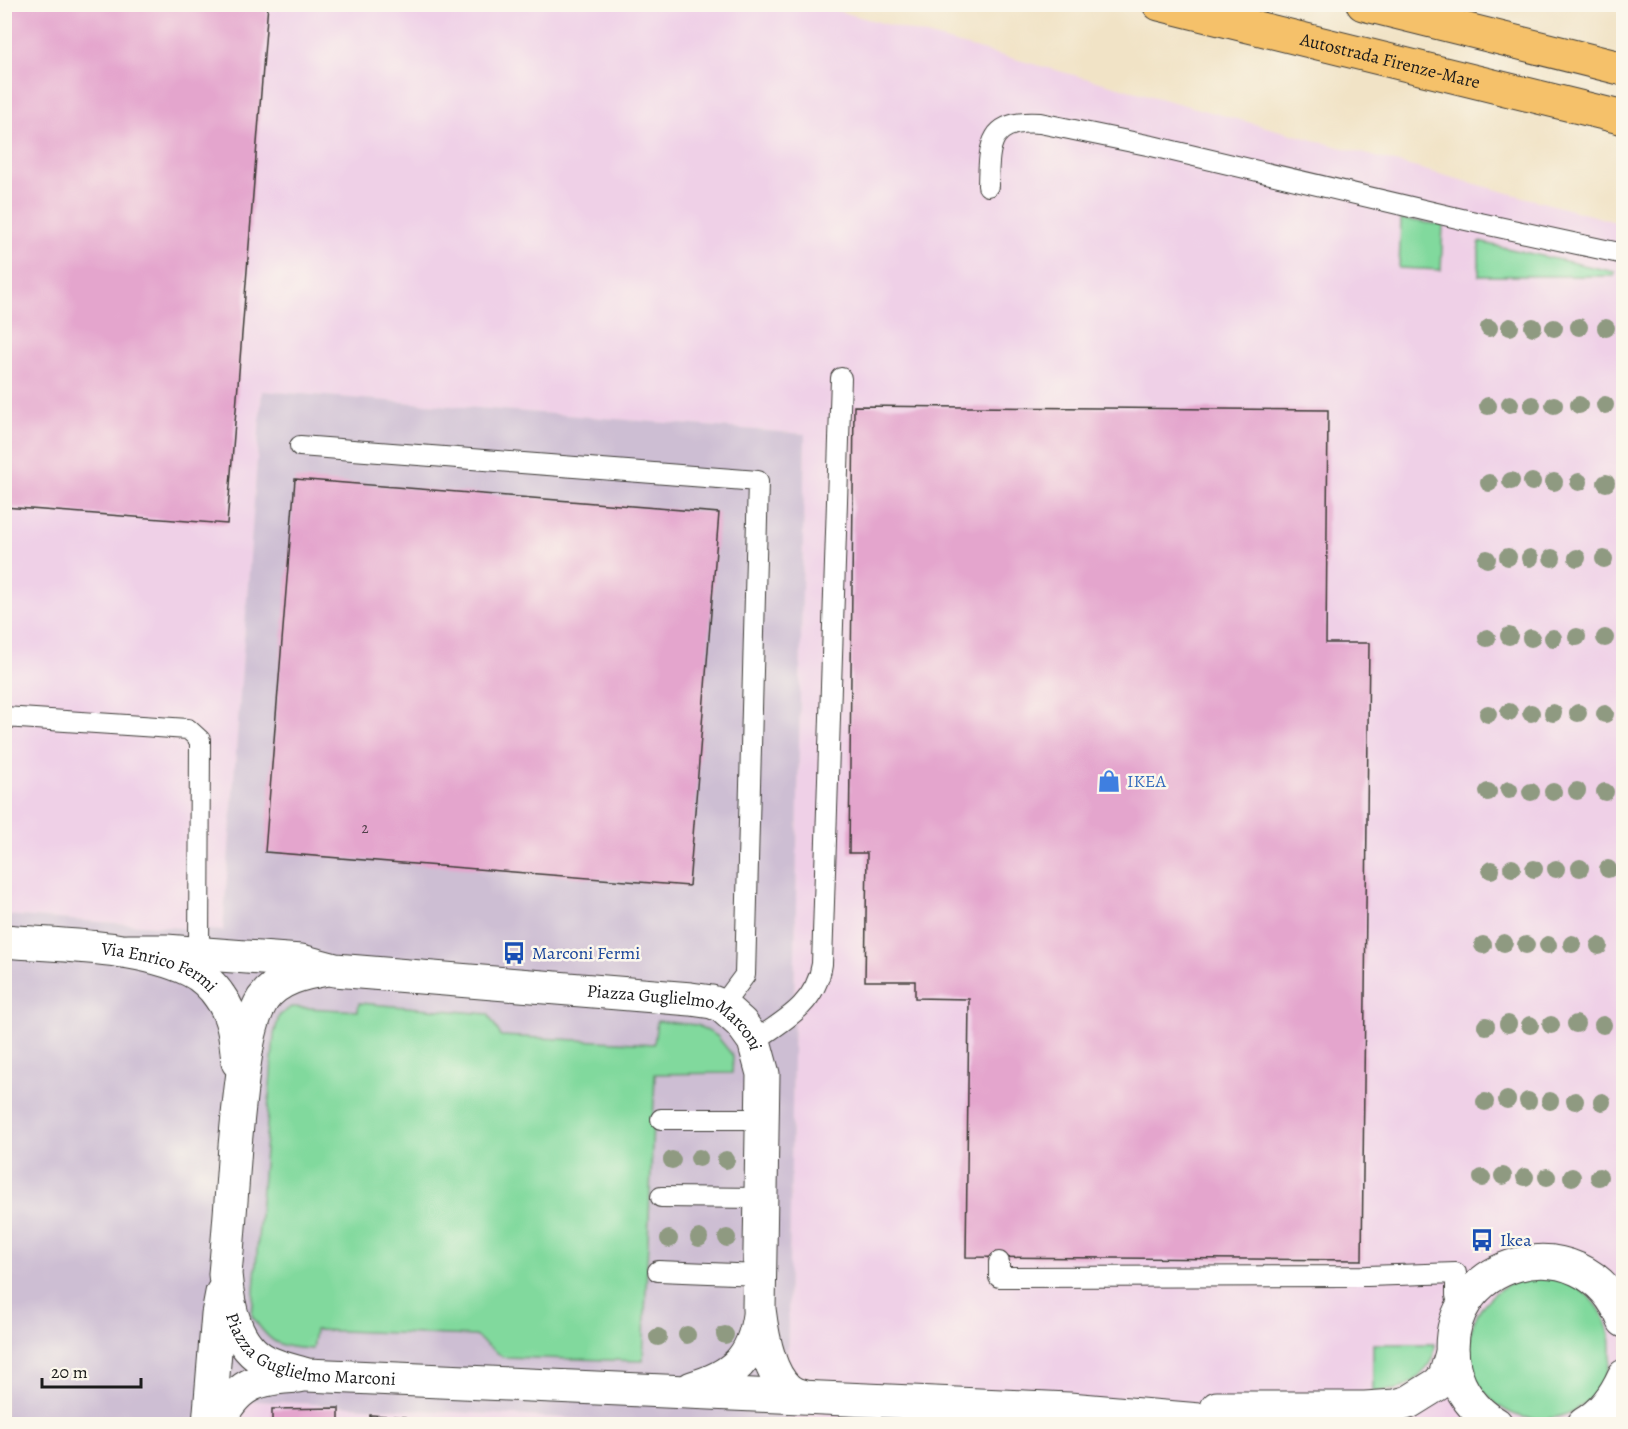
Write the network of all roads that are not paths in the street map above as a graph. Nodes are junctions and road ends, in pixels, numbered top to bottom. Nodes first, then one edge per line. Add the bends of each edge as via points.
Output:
1 (1159, 4) edge
2 (1363, 4) edge
3 (1623, 69) edge
4 (1623, 118) edge
5 (988, 186) dead end
6 (1623, 255) edge
7 (841, 378) dead end
8 (300, 446) dead end
9 (4, 717) edge
10 (4, 941) edge
11 (128, 951) junction
12 (199, 954) junction
13 (327, 969) junction
14 (722, 1006) junction
15 (754, 1041) junction
16 (241, 1081) junction
17 (661, 1119) dead end
18 (762, 1119) junction
19 (661, 1197) dead end
20 (761, 1198) junction
21 (999, 1262) dead end
22 (658, 1271) dead end
23 (225, 1274) junction
24 (760, 1275) junction
25 (759, 1309) junction
26 (1460, 1313) junction
27 (1623, 1321) edge
28 (1452, 1353) junction
29 (307, 1375) junction
30 (1623, 1376) edge
31 (679, 1392) junction
32 (801, 1396) junction
33 (1069, 1409) junction
34 (966, 1414) edge
35 (1138, 1420) edge
36 (209, 1425) edge
37 (217, 1425) edge
38 (1247, 1425) edge
39 (1496, 1425) edge
40 (1584, 1425) edge

1 - 4 highway, Autostrada Firenze-Mare
2 - 3 highway
5 - 6 lane via 994,137 1017,123 1040,123
7 - 15 lane via 822,964 808,999
8 - 14 lane via 758,481 745,975
9 - 12 lane via 188,729 200,740
10 - 11 street, Via Enrico Fermi
11 - 12 street, Piazza Guglielmo Marconi
11 - 16 street, Via Enrico Fermi via 191,970 209,983 221,998 233,1026
12 - 13 street, Piazza Guglielmo Marconi via 301,962
13 - 14 street, Piazza Guglielmo Marconi via 691,999
13 - 16 street, Piazza Guglielmo Marconi via 290,978 263,999 250,1033
14 - 15 street, Piazza Guglielmo Marconi
15 - 18 street, Piazza Guglielmo Marconi via 763,1074
16 - 23 street, Piazza Guglielmo Marconi
17 - 18 lane
18 - 20 street, Piazza Guglielmo Marconi
19 - 20 lane
20 - 24 street, Piazza Guglielmo Marconi
21 - 26 lane via 999,1278 1456,1273
22 - 24 lane
23 - 29 street, Piazza Guglielmo Marconi via 233,1319 247,1346 268,1362
23 - 36 street
24 - 25 street, Piazza Guglielmo Marconi
25 - 31 street, Piazza Guglielmo Marconi via 750,1347 738,1366 727,1375
25 - 32 street, Piazza Guglielmo Marconi via 769,1358 784,1386
26 - 27 street via 1474,1291 1494,1274 1518,1264 1544,1261 1570,1266 1593,1278 1611,1297
26 - 28 street
28 - 33 street via 1445,1376 1438,1384 1395,1406
28 - 39 street via 1464,1394
29 - 31 street, Piazza Guglielmo Marconi
29 - 37 street via 270,1378 243,1389
30 - 40 street via 1610,1402
31 - 32 street, Piazza Guglielmo Marconi
32 - 34 street
33 - 34 street
33 - 35 street
35 - 38 street

